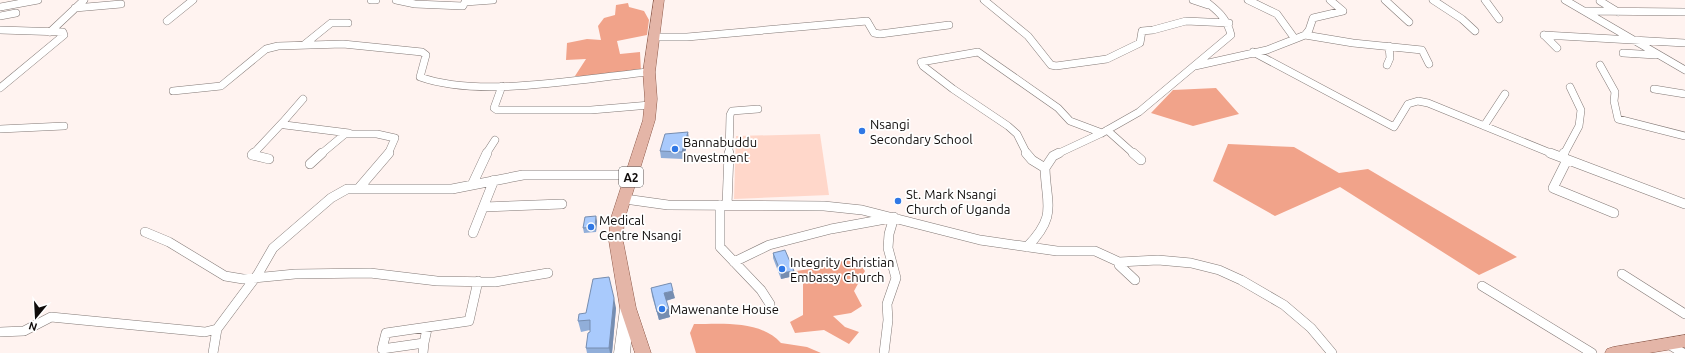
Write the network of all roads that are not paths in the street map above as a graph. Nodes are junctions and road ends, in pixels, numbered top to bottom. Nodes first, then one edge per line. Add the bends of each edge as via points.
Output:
1 (38, 0) edge
2 (84, 0) edge
3 (194, 0) edge
4 (371, 0) edge
5 (376, 0) edge
6 (396, 0) edge
7 (493, 0) edge
8 (659, 0) edge
9 (984, 0) edge
10 (1193, 0) edge
11 (1204, 0) edge
12 (1248, 0) edge
13 (1330, 0) edge
14 (1385, 0) edge
15 (1433, 0) edge
16 (1485, 0) edge
17 (1565, 0) edge
18 (1600, 1) dead end
19 (121, 4) dead end
20 (0, 7) edge
21 (75, 8) junction
22 (1218, 10) junction
23 (1584, 11) junction
24 (1620, 12) junction
25 (1685, 12) edge
26 (16, 13) dead end
27 (0, 16) edge
28 (1499, 19) dead end
29 (167, 21) dead end
30 (1409, 22) dead end
31 (348, 23) dead end
32 (1229, 23) junction
33 (949, 25) dead end
34 (0, 30) edge
35 (1475, 31) dead end
36 (50, 32) junction
37 (1305, 35) junction
38 (653, 38) junction
39 (1295, 38) junction
40 (1632, 39) junction
41 (1685, 43) edge
42 (305, 44) junction
43 (1389, 46) junction
44 (1556, 48) dead end
45 (1253, 52) junction
46 (1623, 53) dead end
47 (1658, 55) junction
48 (1429, 64) dead end
49 (1387, 65) dead end
50 (1600, 65) dead end
51 (1195, 66) junction
52 (1685, 70) edge
53 (649, 72) junction
54 (502, 86) junction
55 (1570, 87) dead end
56 (0, 88) edge
57 (1654, 89) dead end
58 (173, 91) dead end
59 (1505, 94) dead end
60 (1685, 94) edge
61 (303, 99) dead end
62 (650, 105) junction
63 (758, 109) dead end
64 (283, 122) junction
65 (64, 126) dead end
66 (1484, 126) junction
67 (0, 129) edge
68 (1105, 131) junction
69 (350, 133) junction
70 (1685, 136) edge
71 (496, 140) dead end
72 (1564, 158) junction
73 (269, 159) dead end
74 (1141, 160) dead end
75 (310, 164) dead end
76 (1045, 168) junction
77 (632, 175) junction
78 (494, 180) junction
79 (472, 186) junction
80 (359, 188) junction
81 (625, 199) junction
82 (562, 204) dead end
83 (1685, 204) edge
84 (724, 205) junction
85 (484, 206) junction
86 (1614, 213) dead end
87 (894, 217) junction
88 (145, 232) dead end
89 (473, 233) dead end
90 (1027, 247) junction
91 (734, 262) junction
92 (1119, 262) junction
93 (548, 273) dead end
94 (1622, 274) dead end
95 (252, 279) junction
96 (1135, 280) dead end
97 (478, 281) junction
98 (1482, 286) dead end
99 (770, 304) dead end
100 (628, 308) junction
101 (1685, 314) edge
102 (217, 329) junction
103 (427, 329) junction
104 (0, 332) edge
105 (1679, 346) edge
106 (423, 348) edge
107 (213, 353) edge
108 (622, 353) edge
109 (643, 353) edge
110 (884, 353) edge
111 (1332, 353) edge
112 (1592, 353) edge
113 (1613, 353) edge

1 - 20 street
2 - 21 street
3 - 29 street
4 - 5 street
6 - 7 street via 415,4 463,6 465,2
8 - 38 main road, A2
9 - 32 street via 1039,47 1052,65 1056,66 1108,59 1140,43 1142,31 1186,21
10 - 22 street
11 - 22 street
12 - 39 street via 1277,14
13 - 37 street via 1343,11 1313,18
14 - 30 street
15 - 35 street
16 - 28 street
17 - 23 street
18 - 24 street
19 - 21 street
21 - 36 street
22 - 32 street
23 - 24 street
23 - 40 street
24 - 25 street
26 - 27 street
31 - 42 street via 331,23
32 - 51 street via 1231,35
33 - 38 street via 880,34 874,33 867,21
34 - 36 street
36 - 56 street via 63,32 64,35
37 - 39 street
37 - 43 street
38 - 53 main road, A2
39 - 45 street via 1267,50
40 - 41 street
40 - 44 street via 1544,35
40 - 47 street
42 - 54 street via 418,51 426,55 420,77 451,84
42 - 58 street via 266,49 221,86
43 - 48 street via 1422,50
43 - 49 street via 1390,58
45 - 51 street
45 - 66 street via 1394,127 1408,104 1418,101
46 - 47 street
47 - 52 street
50 - 70 street via 1615,92 1618,119
51 - 68 street via 1139,112
53 - 54 street
53 - 62 main road, A2
54 - 62 street via 495,102 494,108 497,110 578,110
55 - 72 street via 1581,110 1579,126
57 - 60 street
59 - 66 street
61 - 64 street
62 - 77 main road, A2 via 648,126
63 - 84 street via 732,111 730,115
64 - 69 street via 285,125
64 - 73 street via 252,155
65 - 67 street
66 - 72 street
68 - 74 street
68 - 76 street via 1053,156
68 - 76 street via 1070,121 1058,108 978,52 921,62 953,89 1008,126 1017,134 1032,160
69 - 75 street via 329,146
69 - 80 street via 393,136 396,140
71 - 79 street via 484,157
72 - 83 street
72 - 86 street via 1553,188
76 - 90 street via 1050,198 1049,213
77 - 78 street via 523,175
77 - 81 main road, A2
78 - 79 street
78 - 85 street
79 - 80 street via 421,190
80 - 95 street via 339,192 295,228 273,248 258,274
81 - 84 street via 668,205
81 - 100 main road, A2 via 618,221 616,241
82 - 85 street
84 - 87 street via 824,206
84 - 91 street via 720,247
85 - 89 street
87 - 90 street via 964,237
87 - 91 street via 831,229 769,245
87 - 110 street via 887,243 896,278 887,304
88 - 95 street via 169,242 225,276
90 - 92 street via 1057,251 1095,251
91 - 99 street via 761,290
92 - 96 street
92 - 111 street via 1172,260 1219,270 1284,305 1311,328
93 - 97 street via 495,282
94 - 101 street
95 - 97 street via 295,274 370,273 437,281
95 - 102 street
97 - 103 street via 469,321
98 - 112 street
100 - 108 main road
100 - 109 main road, A2
102 - 104 street via 205,332 51,317 24,331
102 - 107 street
103 - 106 street
103 - 106 street via 386,333 382,349
105 - 113 main road

